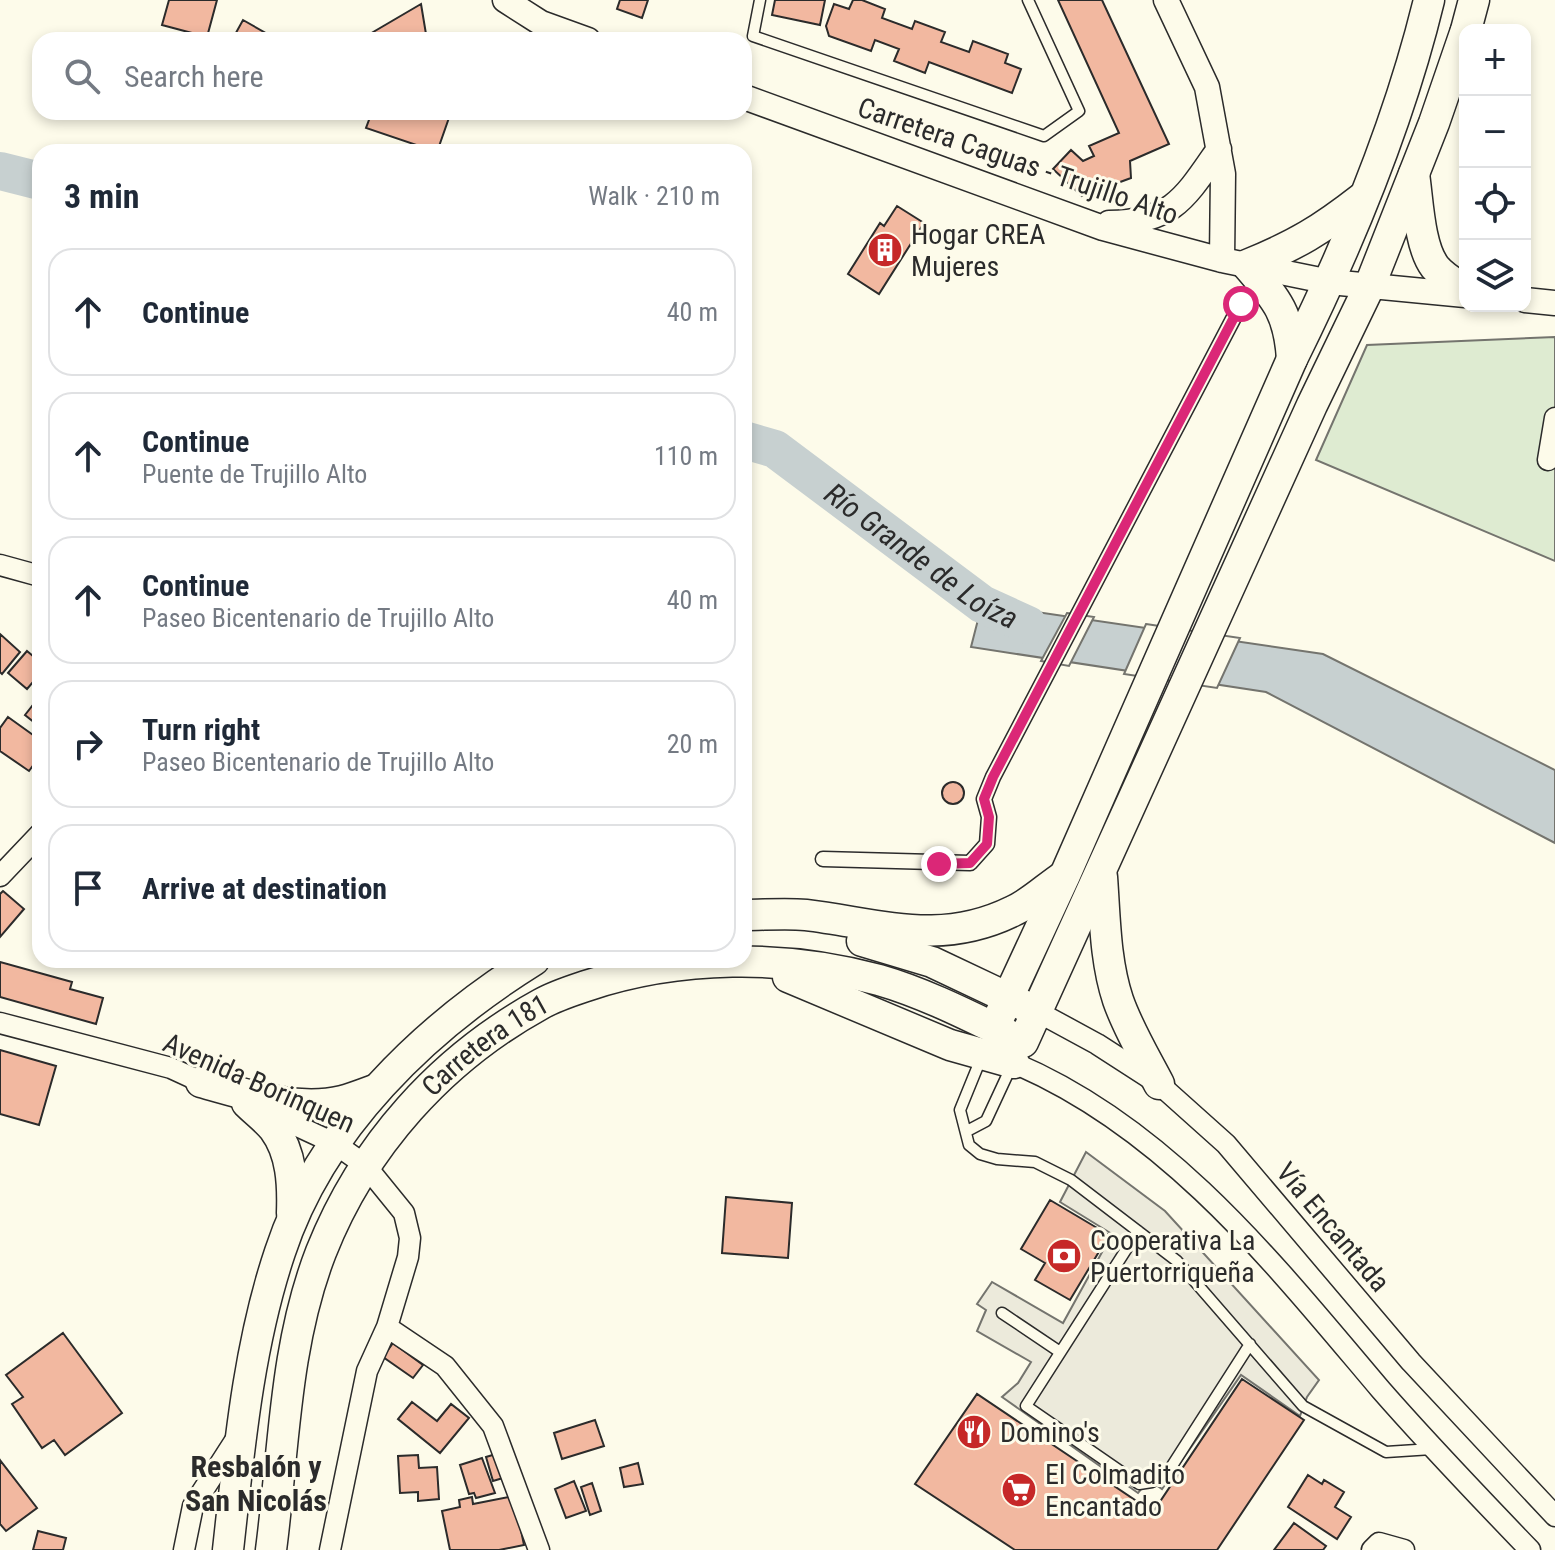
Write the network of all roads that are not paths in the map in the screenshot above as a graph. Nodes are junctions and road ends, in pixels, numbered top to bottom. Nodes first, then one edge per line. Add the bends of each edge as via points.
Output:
1 (505, 0) edge
2 (760, 0) edge
3 (1028, 0) edge
4 (1166, 0) edge
5 (1429, 0) edge
6 (1474, 0) edge
7 (1467, 24) edge
8 (566, 32) edge
9 (1459, 48) edge
10 (752, 100) edge
11 (1219, 149) junction
12 (1414, 172) junction
13 (1364, 197) junction
14 (1091, 224) junction
15 (1243, 268) junction
16 (1330, 282) junction
17 (1370, 285) junction
18 (1459, 288) edge
19 (1459, 292) edge
20 (1531, 301) edge
21 (1555, 303) edge
22 (1292, 359) junction
23 (1555, 418) edge
24 (1548, 460) dead end
25 (0, 565) edge
26 (32, 574) edge
27 (32, 842) edge
28 (823, 859) dead end
29 (1105, 865) junction
30 (1065, 875) junction
31 (0, 876) edge
32 (752, 915) edge
33 (752, 917) edge
34 (752, 964) edge
35 (521, 968) edge
36 (667, 968) edge
37 (1008, 997) junction
38 (1038, 1012) junction
39 (0, 1023) edge
40 (989, 1041) junction
41 (1018, 1052) junction
42 (201, 1082) junction
43 (1159, 1084) junction
44 (379, 1089) junction
45 (247, 1103) junction
46 (967, 1131) junction
47 (334, 1143) junction
48 (365, 1165) junction
49 (292, 1223) junction
50 (1138, 1231) junction
51 (1002, 1313) dead end
52 (387, 1327) junction
53 (1250, 1344) junction
54 (1060, 1352) junction
55 (243, 1427) junction
56 (1433, 1449) junction
57 (1555, 1516) edge
58 (1402, 1548) edge
59 (184, 1550) edge
60 (228, 1550) edge
61 (271, 1550) edge
62 (330, 1550) edge
63 (539, 1550) edge
64 (1372, 1550) edge
65 (1530, 1550) edge

1 - 8 street
2 - 3 lane via 753,36 1044,136 1079,111
4 - 11 street via 1207,87
5 - 13 main road via 1396,115
6 - 7 main road
9 - 12 main road
10 - 14 street, Carretera Caguas - Trujillo Alto
11 - 14 street via 1189,193 1164,213 1134,223
11 - 15 street
12 - 17 main road
12 - 18 main road via 1426,249 1433,265
13 - 15 main road via 1321,231
13 - 16 main road
14 - 15 street, Carretera Caguas - Trujillo Alto
15 - 16 street, Carretera Caguas - Trujillo Alto
15 - 22 main road via 1277,300 1290,330
15 - 28 street via 1241,304 993,777 984,799 987,844 970,863
16 - 17 street, Carretera Caguas - Trujillo Alto
16 - 22 main road
17 - 19 street, Carretera Caguas - Trujillo Alto
17 - 29 main road
20 - 21 street
22 - 30 main road
23 - 24 street
25 - 26 street
27 - 31 street
29 - 38 main road
29 - 43 main road via 1112,977
30 - 32 main road via 1015,910 948,931 892,930 803,915
30 - 37 main road
33 - 37 main road via 891,949
34 - 40 main road, Carretera 181 via 950,1045
35 - 44 main road, Carretera 181 via 441,1026
36 - 48 main road, Carretera 181 via 602,981 542,1003 473,1046 391,1129
37 - 38 main road
37 - 40 main road
38 - 41 main road
38 - 43 street, Vía Encantada
39 - 42 street, Avenida Borinquen via 171,1068
40 - 41 main road
40 - 46 lane via 960,1110
41 - 46 lane via 986,1121
41 - 56 street via 1201,1189 1311,1306
42 - 44 main road via 303,1104 340,1102
42 - 45 street, Avenida Borinquen
43 - 57 street, Vía Encantada via 1226,1144 1411,1362
44 - 47 main road, Carretera 181
45 - 47 street, Avenida Borinquen
45 - 49 main road via 275,1130 289,1162
46 - 50 lane via 969,1145 980,1154 1052,1169
47 - 48 street, Avenida Borinquen
47 - 49 main road, Carretera 181
48 - 52 street, Avenida Borinquen via 404,1213 410,1238
48 - 61 main road, Carretera 181 via 321,1254 301,1319
49 - 55 main road, Carretera 181 via 266,1297
50 - 53 lane via 1177,1261
50 - 54 lane
51 - 54 lane
52 - 62 street, Avenida Borinquen via 367,1371
52 - 63 street via 445,1366 493,1426
53 - 54 lane via 1168,1472 1139,1484 1026,1406
53 - 56 lane via 1303,1406 1386,1452
55 - 59 street via 193,1506
55 - 60 main road, Carretera 181
56 - 65 street
58 - 64 street via 1379,1543

